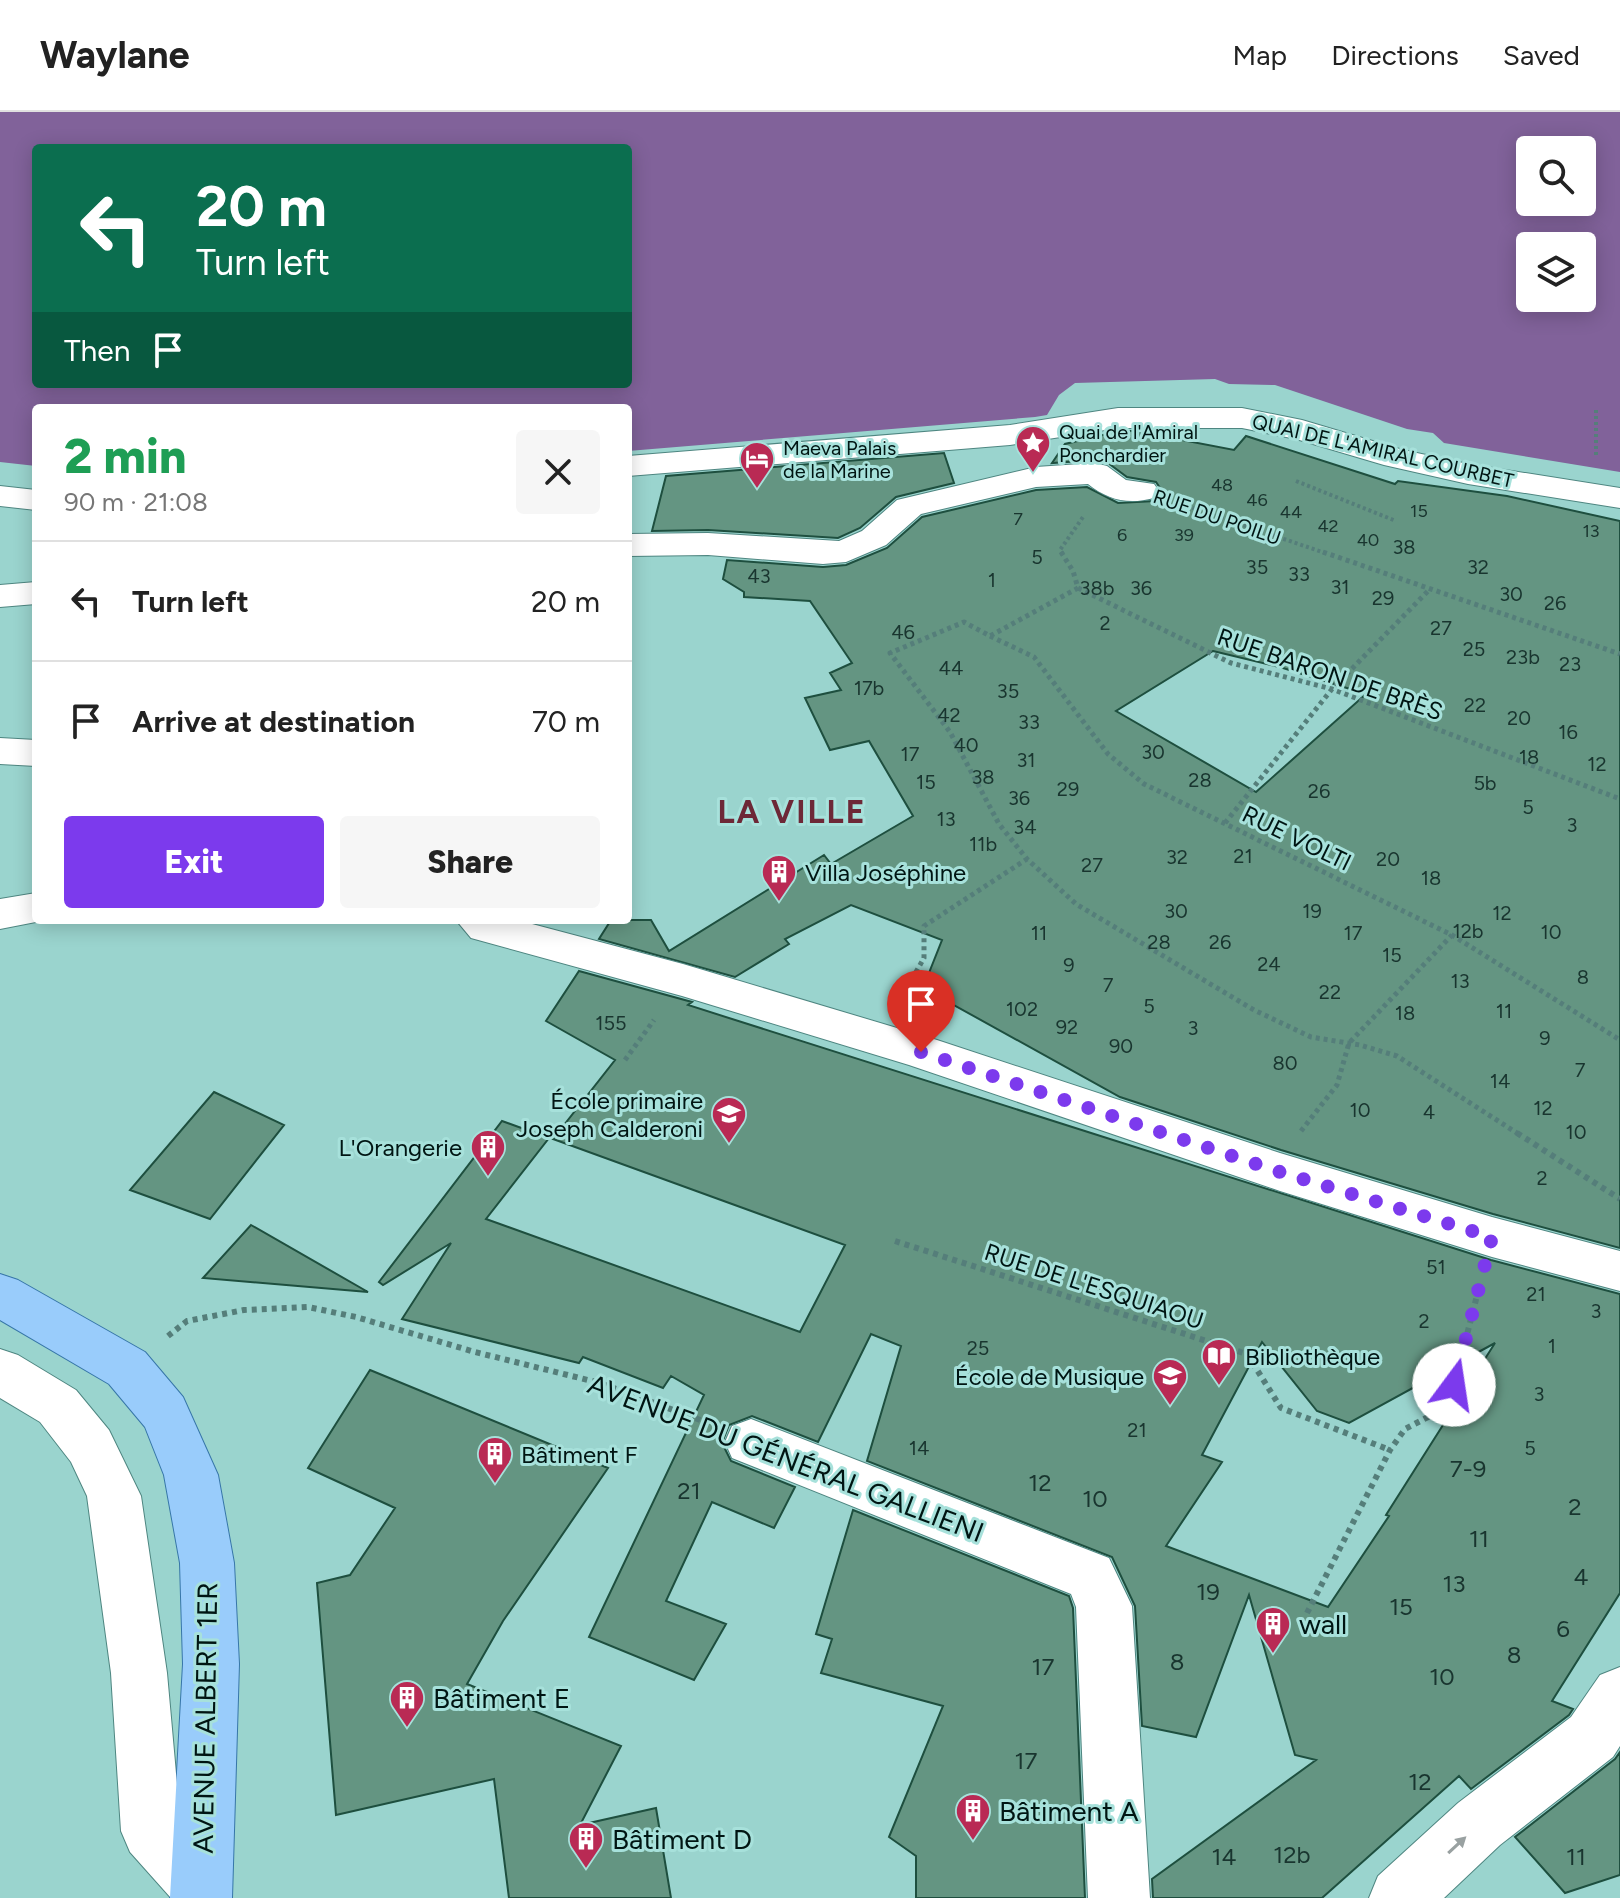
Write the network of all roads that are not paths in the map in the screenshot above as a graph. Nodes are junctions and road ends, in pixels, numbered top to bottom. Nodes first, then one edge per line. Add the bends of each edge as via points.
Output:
1 (632, 466) edge
2 (1142, 491) road end
3 (0, 496) edge
4 (1620, 498) edge
5 (32, 500) edge
6 (632, 545) edge
7 (32, 593) edge
8 (0, 596) edge
9 (0, 751) edge
10 (32, 753) edge
11 (32, 909) edge
12 (0, 914) edge
13 (482, 924) edge
14 (1620, 1271) edge
15 (0, 1295) edge
16 (0, 1371) edge
17 (751, 1442) road end
18 (1620, 1695) edge
19 (201, 1893) edge
20 (1119, 1898) edge
21 (1400, 1898) edge

1 - 4 street, QUAI DE L'AMIRAL COURBET via 1010,435 1097,420 1242,418 1468,474
2 - 6 street, RUE DU POILU via 1117,490 1095,473 1036,477 909,507 874,538 846,551
3 - 5 street
7 - 8 street
9 - 10 street
11 - 12 street
13 - 14 street via 921,1052 1280,1172
15 - 19 main road, AVENUE ALBERT 1ER via 127,1368 165,1413 191,1475 207,1563 211,1664
16 - 19 street via 58,1406 90,1446 114,1496 139,1673 151,1831
17 - 20 street, AVENUE DU GÉNÉRAL GALLIENI via 1090,1576 1104,1606
21 -> 18 street via 1479,1824 1592,1737

